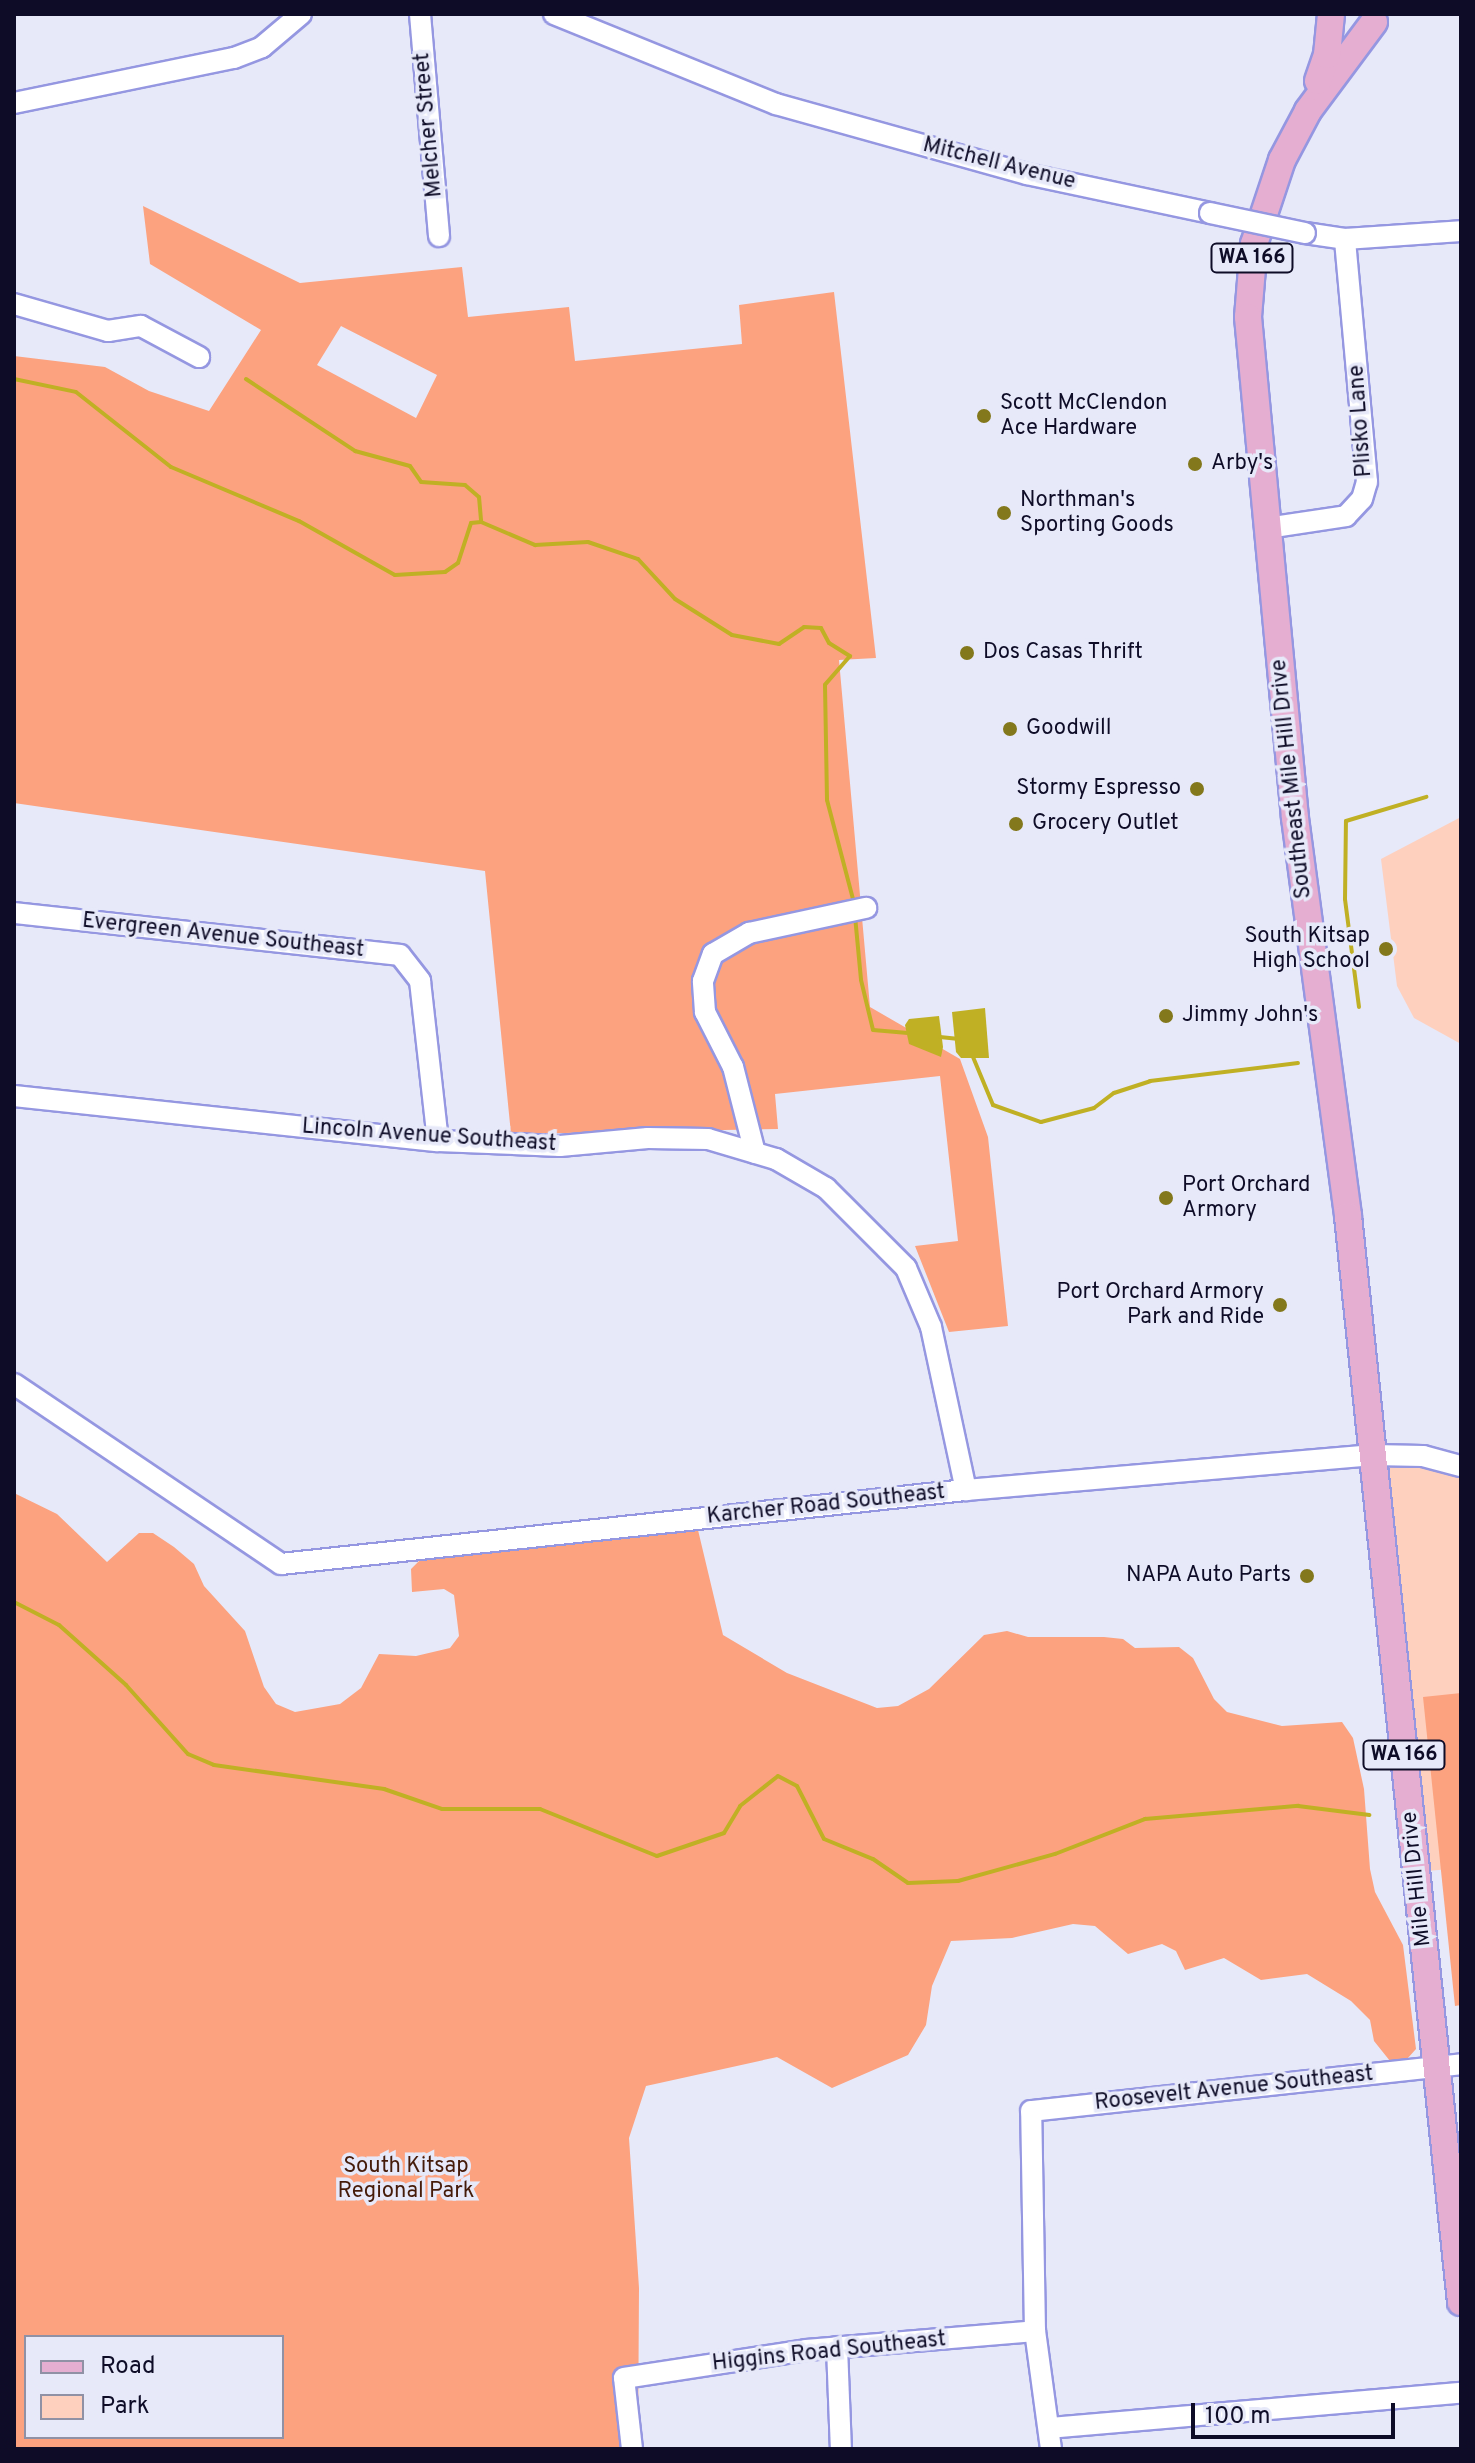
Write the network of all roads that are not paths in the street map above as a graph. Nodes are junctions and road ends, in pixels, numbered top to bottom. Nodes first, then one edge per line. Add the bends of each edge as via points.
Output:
1 (301, 14) edge
2 (420, 14) edge
3 (554, 14) edge
4 (1331, 14) edge
5 (1341, 14) edge
6 (1383, 18) edge
7 (14, 103) edge
8 (1308, 111) junction
9 (1461, 231) edge
10 (439, 236) dead end
11 (1345, 239) junction
12 (14, 304) edge
13 (199, 357) dead end
14 (1267, 528) junction
15 (866, 908) dead end
16 (14, 913) edge
17 (14, 1096) edge
18 (438, 1141) junction
19 (755, 1153) junction
20 (14, 1384) edge
21 (1373, 1455) junction
22 (1461, 1466) edge
23 (966, 1490) junction
24 (1449, 2065) edge
25 (1461, 2302) edge
26 (1035, 2331) junction
27 (837, 2347) junction
28 (1461, 2393) edge
29 (1050, 2439) edge
30 (632, 2449) edge
31 (841, 2449) edge

1 - 7 street via 262,47 234,58
2 - 10 street, Melcher Street
3 - 11 street, Mitchell Avenue, bridge via 776,104 1027,174
4 - 8 main road, Southeast Mile Hill Drive / WA 166 via 1327,55
5 - 6 main road
6 - 8 main road, Southeast Mile Hill Drive / WA 166
8 - 14 main road, Southeast Mile Hill Drive / WA 166 via 1275,177 1250,266 1248,317
9 - 11 street, Mitchell Avenue
11 - 14 street, Plisko Lane via 1367,482 1362,499 1346,516
12 - 13 street via 108,331 141,326
14 - 21 main road, Southeast Mile Hill Drive / WA 166 via 1302,881 1348,1216
15 - 19 street via 749,933 713,954 703,981 705,1012 733,1067
16 - 18 street, Evergreen Avenue Southeast via 400,955 420,981
17 - 18 street, Lincoln Avenue Southeast
18 - 19 street, Lincoln Avenue Southeast via 560,1146 708,1139
19 - 23 street, Lincoln Avenue Southeast via 826,1188 906,1268 931,1327
20 - 23 street, Karcher Road Southeast via 281,1564
21 - 22 street, Karcher Road Southeast via 1423,1456
21 - 23 street, Karcher Road Southeast
21 - 24 main road, Mile Hill Drive / WA 166
24 - 25 main road, Mile Hill Drive / WA 166
24 - 26 street, Roosevelt Avenue Southeast via 1031,2111
26 - 27 street, Higgins Road Southeast
26 - 29 street
27 - 30 street, Higgins Road Southeast via 624,2378
27 - 31 street
28 - 29 street

